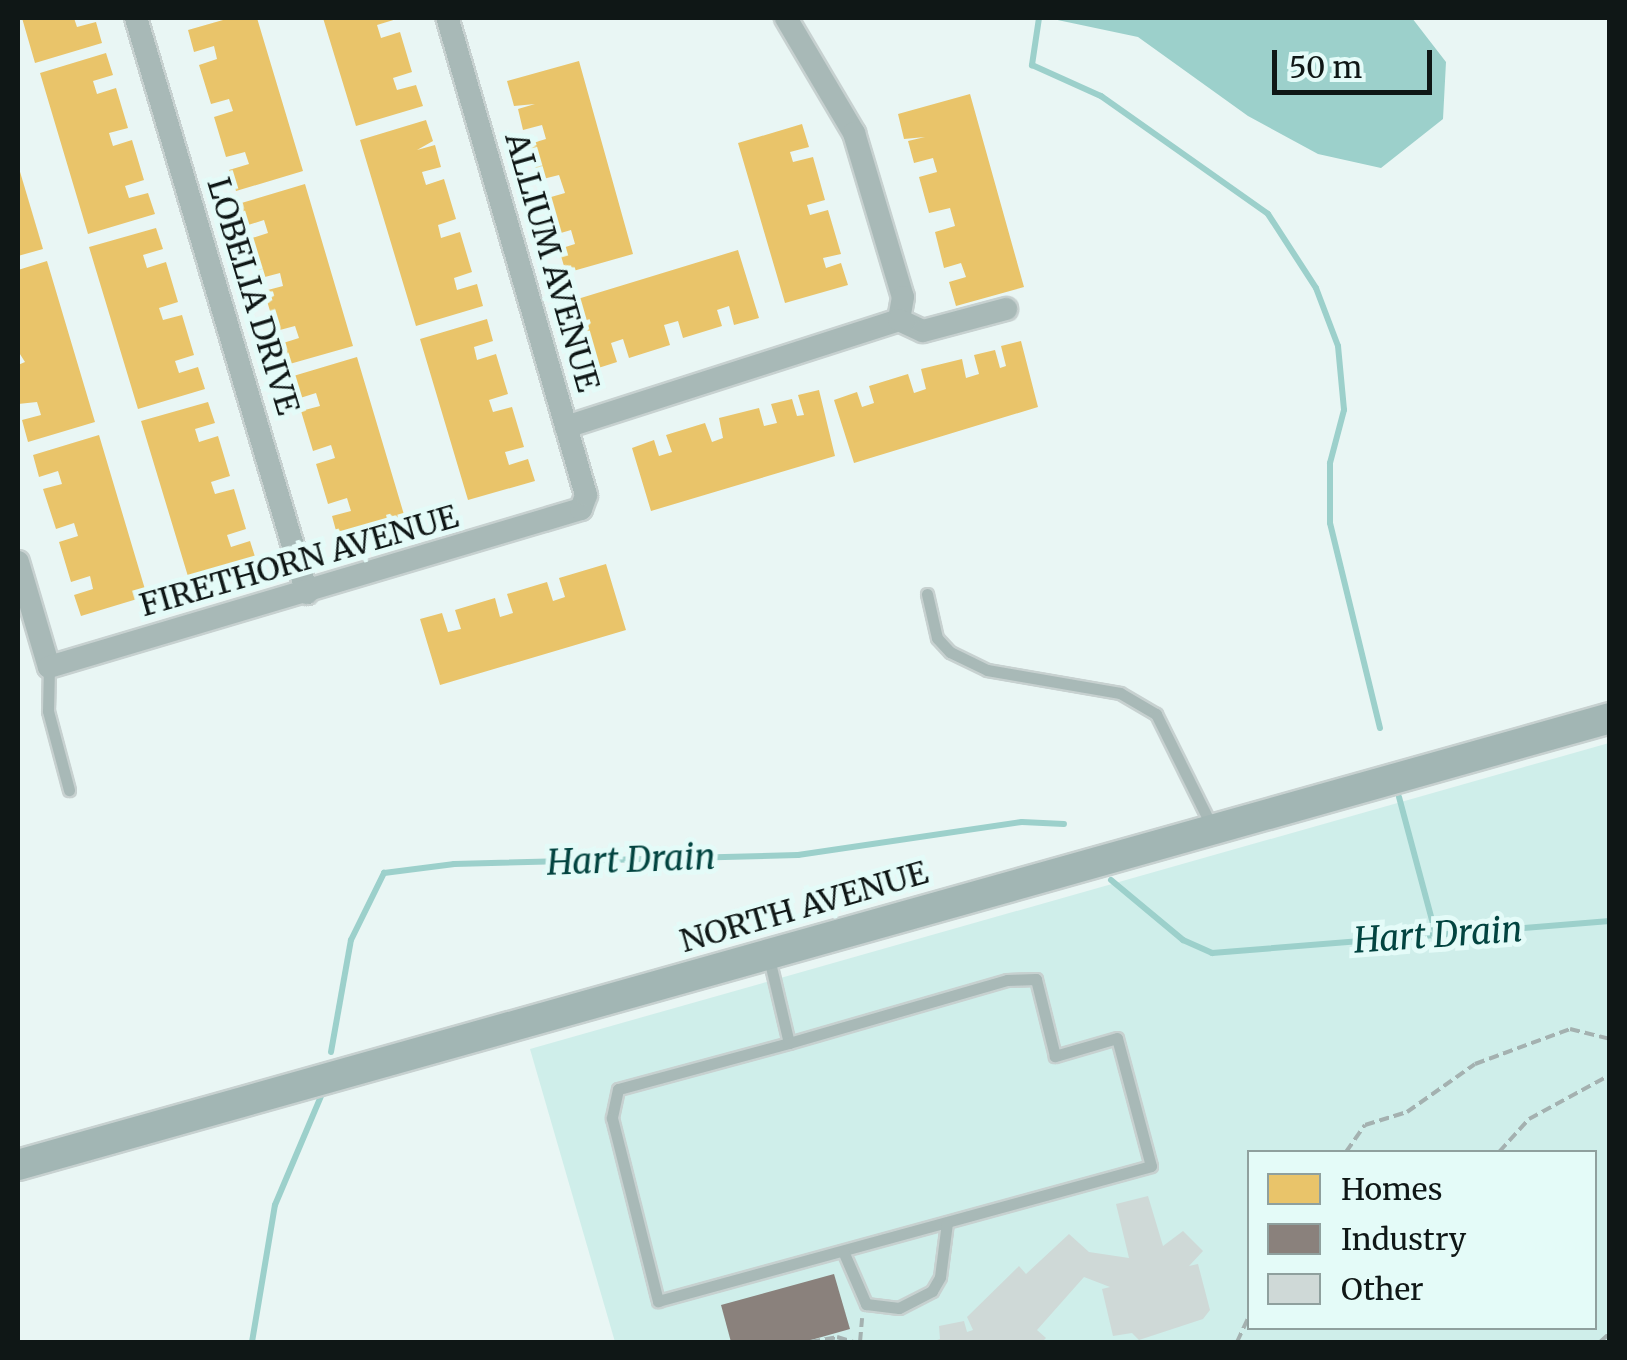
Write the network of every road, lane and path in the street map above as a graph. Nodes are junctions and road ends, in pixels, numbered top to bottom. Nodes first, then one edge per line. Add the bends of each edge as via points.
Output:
1 (136, 18) edge
2 (447, 18) edge
3 (786, 18) edge
4 (1006, 309) dead end
5 (899, 320) junction
6 (566, 428) junction
7 (568, 518) joint
8 (18, 562) edge
9 (307, 593) junction
10 (927, 594) dead end
11 (49, 667) junction
12 (1610, 718) edge
13 (69, 790) dead end
14 (1213, 829) junction
15 (768, 954) junction
16 (1610, 1039) edge
17 (789, 1043) junction
18 (1610, 1075) edge
19 (1347, 1150) edge
20 (1501, 1150) edge
21 (18, 1165) edge
22 (947, 1222) junction
23 (843, 1250) junction
24 (1610, 1333) edge
25 (810, 1342) edge
26 (853, 1342) edge
27 (1600, 1342) edge

1 - 9 street, LOBELIA DRIVE
2 - 6 street, ALLIUM AVENUE
3 - 5 street via 854,133 903,297
4 - 5 street via 922,331
5 - 6 street
6 - 7 street, ALLIUM AVENUE via 586,495
7 - 9 street, FIRETHORN AVENUE
8 - 11 street
9 - 11 street, FIRETHORN AVENUE
10 - 14 lane via 937,638 950,652 988,670 1120,694 1156,714
11 - 13 lane via 48,712
12 - 14 street, NORTH AVENUE
14 - 15 street, NORTH AVENUE
15 - 17 lane
15 - 21 street, NORTH AVENUE
16 - 19 path via 1570,1030 1475,1064 1407,1112 1365,1125
17 - 22 lane via 1007,980 1036,979 1056,1056 1117,1038 1151,1166
17 - 23 lane via 618,1089 612,1118 658,1301
18 - 20 path via 1529,1119
22 - 23 lane
22 - 23 lane via 940,1277 932,1290 898,1308 866,1304
24 - 27 path
25 - 26 path

